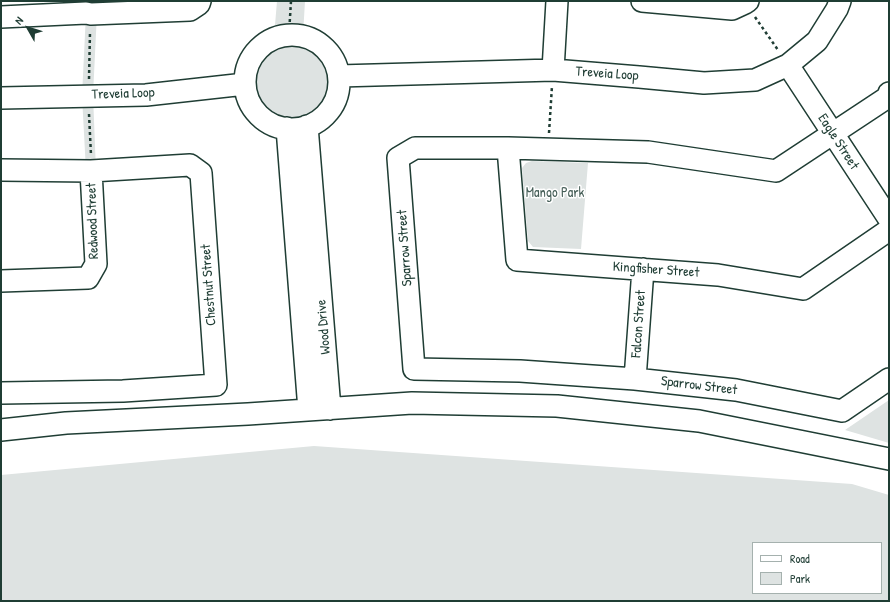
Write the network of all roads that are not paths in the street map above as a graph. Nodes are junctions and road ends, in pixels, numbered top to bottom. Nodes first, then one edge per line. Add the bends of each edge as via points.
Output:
1 (200, 1) edge
2 (557, 1) edge
3 (642, 1) edge
4 (840, 1) edge
5 (747, 2) edge
6 (91, 7) edge
7 (1, 17) edge
8 (788, 65) junction
9 (552, 70) junction
10 (339, 76) junction
11 (245, 84) junction
12 (889, 93) edge
13 (1, 98) edge
14 (308, 126) junction
15 (287, 128) junction
16 (832, 134) junction
17 (508, 148) junction
18 (1, 170) edge
19 (91, 171) junction
20 (889, 220) edge
21 (889, 230) edge
22 (317, 245) junction
23 (296, 248) junction
24 (643, 269) junction
25 (1, 281) edge
26 (635, 379) junction
27 (889, 379) edge
28 (1, 393) edge
29 (330, 408) junction
30 (309, 410) junction
31 (1, 430) edge
32 (889, 459) edge

1 - 6 street via 190,10
2 - 9 street
3 - 5 street via 732,9
4 - 8 street, Treveia Loop via 817,41
6 - 7 street via 86,13
8 - 9 street, Treveia Loop via 755,80 704,83
8 - 16 street, Eagle Street
9 - 10 street, Treveia Loop
10 - 11 street via 335,62 327,50 316,41 288,34 274,38 252,56 246,70
10 - 14 street via 339,86 332,106 325,115
11 - 13 street, Treveia Loop via 146,94
11 - 15 street via 246,95 258,114 276,126
12 - 16 street, Sparrow Street via 888,97
14 - 15 street
14 - 22 street, Wood Drive
15 - 23 street, Wood Drive
16 - 17 street, Sparrow Street via 776,171 648,152
16 - 20 street, Eagle Street
17 - 24 street, Kingfisher Street via 517,260
17 - 26 street, Sparrow Street via 415,148 398,158 414,370 520,371
18 - 19 street, Chestnut Street
19 - 25 street, Redwood Street via 96,264 88,278
19 - 28 street, Chestnut Street via 190,165 201,173 216,385 123,391
21 - 24 street, Kingfisher Street via 803,289 718,275
22 - 23 street
22 - 29 street, Wood Drive
23 - 30 street, Wood Drive
24 - 26 street, Falcon Street
26 - 27 street, Sparrow Street via 736,390 842,411
29 - 30 street
29 - 32 street via 412,404 558,406 698,421
30 - 31 street via 66,423

